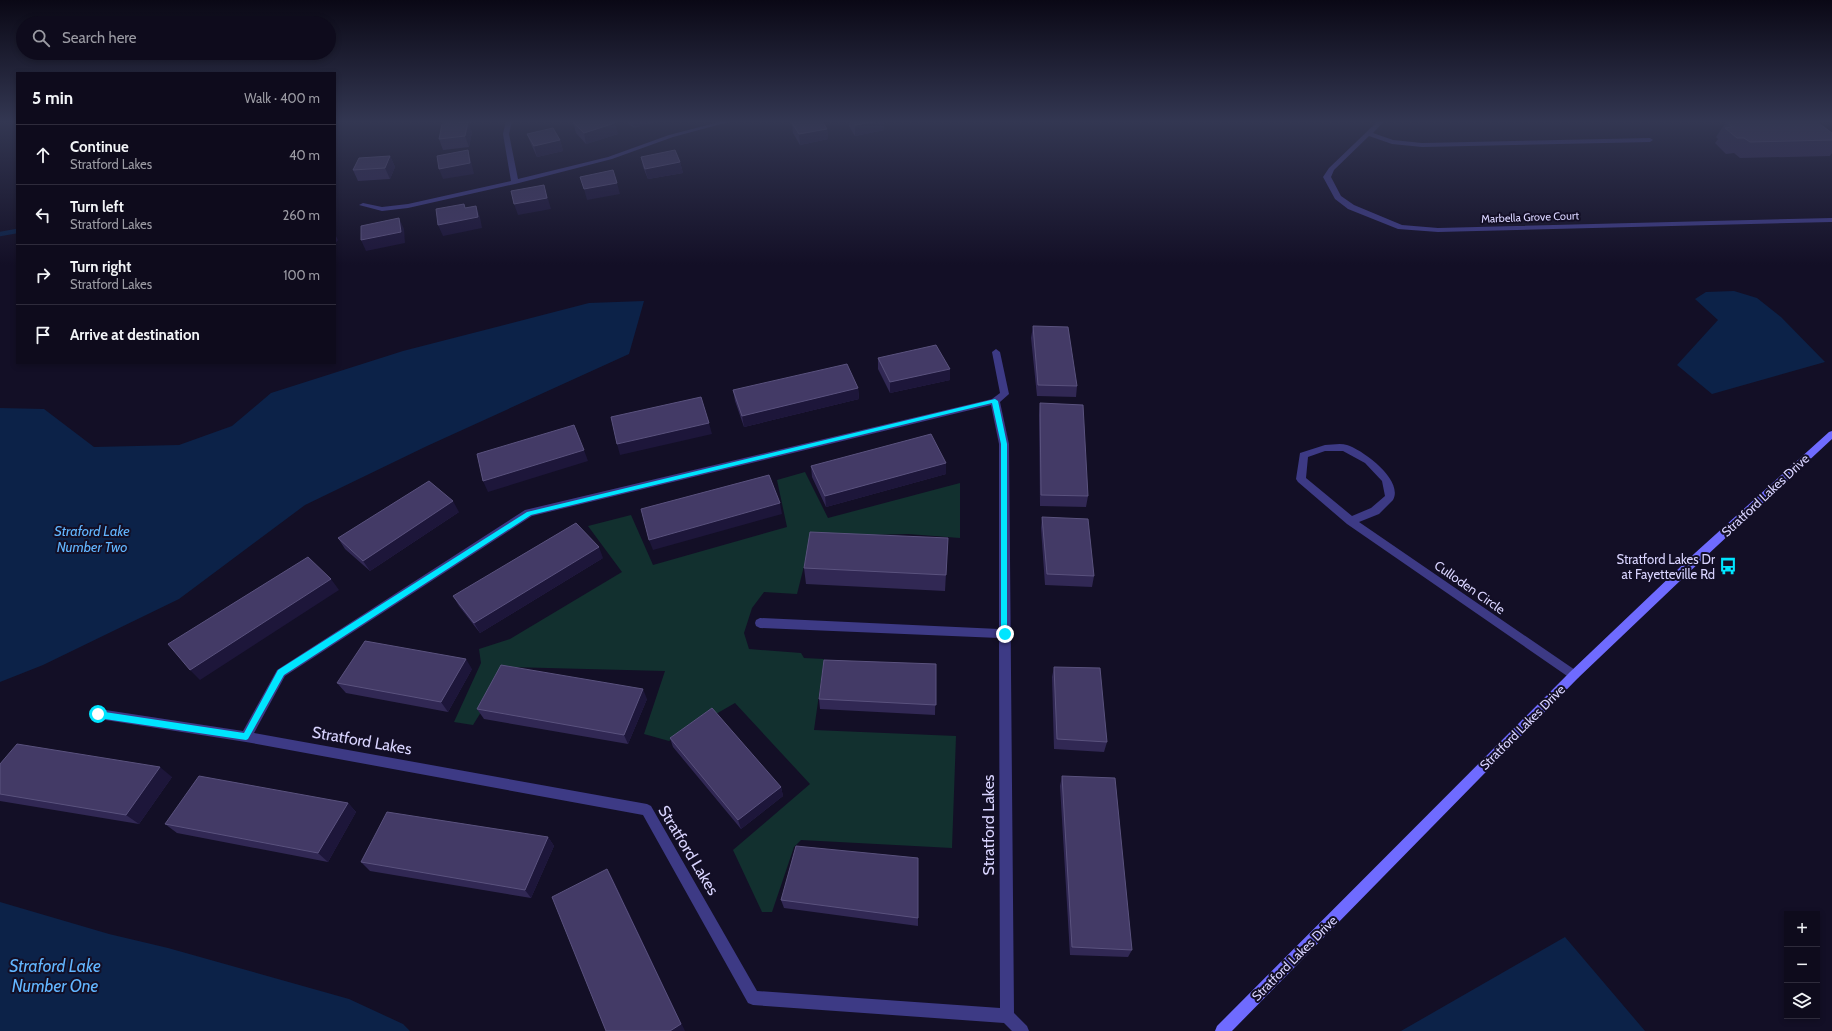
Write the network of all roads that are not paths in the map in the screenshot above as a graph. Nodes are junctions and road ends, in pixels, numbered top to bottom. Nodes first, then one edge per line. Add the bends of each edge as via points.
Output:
1 (513, 169) edge
2 (566, 169) edge
3 (1331, 169) edge
4 (515, 182) junction
5 (363, 205) dead end
6 (1832, 220) edge
7 (996, 352) dead end
8 (995, 401) junction
9 (1832, 434) edge
10 (1351, 521) junction
11 (760, 623) dead end
12 (1005, 634) junction
13 (1574, 676) junction
14 (98, 714) dead end
15 (246, 736) junction
16 (1007, 1016) junction
17 (1022, 1031) edge
18 (1222, 1031) edge

1 - 4 street
2 - 4 street
3 - 6 street, Marbella Grove Court via 1327,177 1338,197 1351,207 1401,227 1438,230
4 - 5 street via 408,206 382,209
7 - 8 street via 1005,394
8 - 12 street, Stratford Lakes via 1004,444
8 - 15 street via 529,514 281,673
9 - 13 street, Stratford Lakes Drive via 1699,556
10 - 10 street, Culloden Circle via 1375,511 1390,497 1387,480 1368,460 1345,448 1326,448 1303,455 1300,479
10 - 13 street, Culloden Circle
11 - 12 street
12 - 16 street, Stratford Lakes
13 - 18 street, Stratford Lakes Drive
14 - 15 street, Stratford Lakes
15 - 16 street, Stratford Lakes via 647,810 753,998
16 - 17 street

